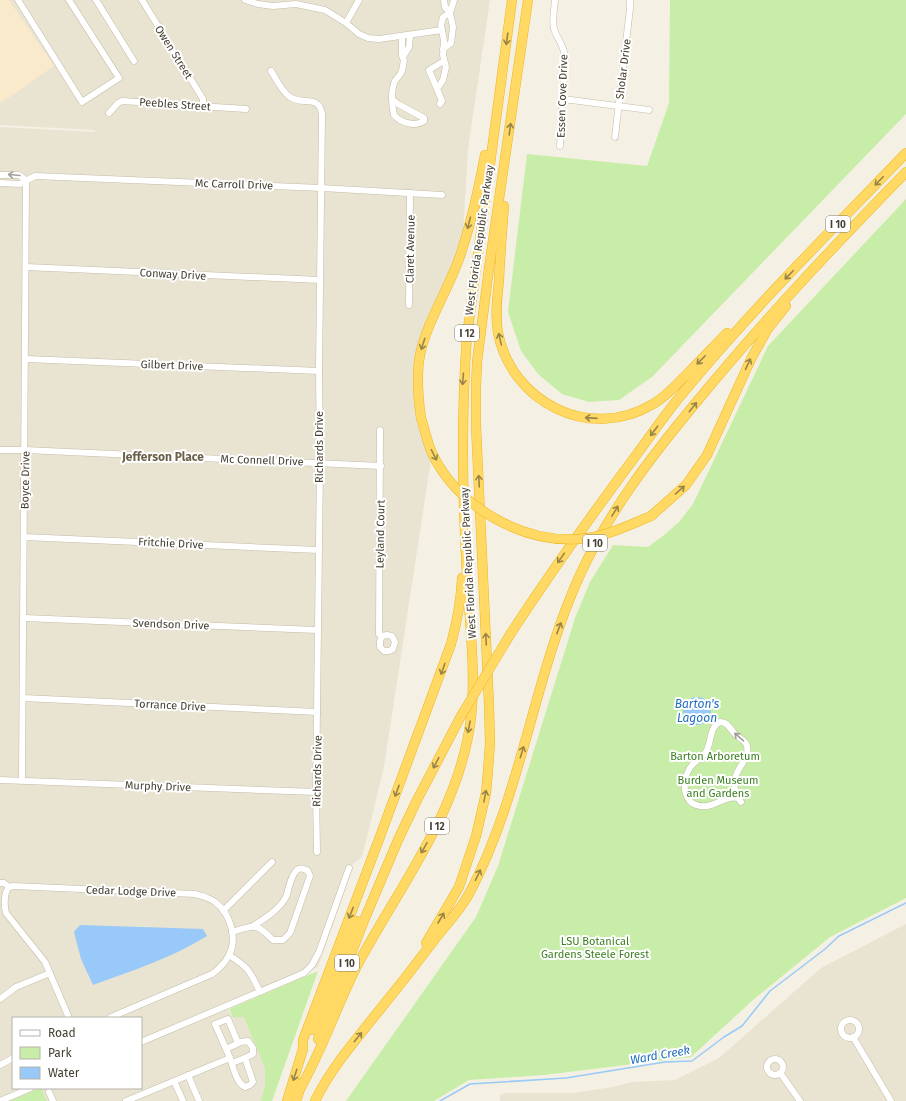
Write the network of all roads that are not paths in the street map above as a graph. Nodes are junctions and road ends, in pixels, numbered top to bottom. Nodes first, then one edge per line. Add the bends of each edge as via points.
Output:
1 (18, 0) edge
2 (69, 0) edge
3 (96, 0) edge
4 (142, 0) edge
5 (245, 0) edge
6 (359, 0) edge
7 (444, 0) edge
8 (454, 0) edge
9 (512, 0) edge
10 (528, 0) edge
11 (555, 0) edge
12 (630, 0) edge
13 (450, 13) junction
14 (346, 24) junction
15 (441, 31) junction
16 (410, 35) junction
17 (402, 36) junction
18 (443, 49) junction
19 (403, 58) junction
20 (444, 60) junction
21 (134, 61) dead end
22 (272, 71) dead end
23 (437, 89) junction
24 (392, 99) junction
25 (564, 99) junction
26 (440, 104) dead end
27 (203, 106) junction
28 (619, 106) junction
29 (246, 109) dead end
30 (649, 110) dead end
31 (109, 114) dead end
32 (494, 132) junction
33 (615, 137) dead end
34 (560, 146) dead end
35 (906, 153) edge
36 (504, 167) junction
37 (906, 172) edge
38 (0, 175) edge
39 (26, 180) junction
40 (0, 183) edge
41 (322, 188) junction
42 (410, 192) junction
43 (442, 195) dead end
44 (26, 267) junction
45 (320, 280) junction
46 (800, 282) junction
47 (770, 294) junction
48 (409, 304) dead end
49 (26, 359) junction
50 (319, 371) junction
51 (380, 430) dead end
52 (0, 450) edge
53 (25, 450) junction
54 (320, 463) junction
55 (381, 466) junction
56 (465, 535) junction
57 (24, 537) junction
58 (318, 550) junction
59 (24, 618) junction
60 (318, 630) junction
61 (382, 636) dead end
62 (23, 698) junction
63 (317, 712) junction
64 (0, 780) edge
65 (22, 780) junction
66 (316, 792) junction
67 (739, 800) joint
68 (398, 840) junction
69 (317, 852) dead end
70 (272, 862) dead end
71 (348, 868) dead end
72 (0, 883) edge
73 (9, 887) junction
74 (223, 911) junction
75 (3, 912) edge
76 (253, 926) junction
77 (232, 932) junction
78 (230, 955) junction
79 (50, 973) junction
80 (407, 975) junction
81 (260, 992) junction
82 (0, 999) edge
83 (69, 1017) edge
84 (111, 1017) edge
85 (853, 1037) dead end
86 (142, 1042) edge
87 (238, 1043) junction
88 (226, 1049) junction
89 (303, 1049) junction
90 (245, 1058) junction
91 (12, 1059) edge
92 (231, 1060) junction
93 (0, 1065) edge
94 (781, 1074) dead end
95 (188, 1075) junction
96 (174, 1081) junction
97 (29, 1089) edge
98 (300, 1089) junction
99 (49, 1092) dead end
100 (0, 1101) edge
101 (53, 1101) edge
102 (126, 1101) edge
103 (183, 1101) edge
104 (199, 1101) edge
105 (286, 1101) edge
106 (296, 1101) edge
107 (315, 1101) edge
108 (800, 1101) edge
109 (891, 1101) edge

1 - 2 street via 82,102 118,78
3 - 21 street
4 - 27 street, Owen Street via 203,98
5 - 14 street via 273,6 296,4 313,7 325,10
6 - 14 street
7 - 13 street via 445,7
8 - 13 street
9 -> 32 highway, West Florida Republic Parkway / I 12
36 -> 10 highway, West Florida Republic Parkway
11 - 25 street, Essen Cove Drive via 555,30 565,51
12 - 28 street, Sholar Drive
13 - 15 street via 443,17
13 - 18 street via 453,27 451,43
14 - 17 street via 368,38
15 - 16 street
15 - 18 street
16 - 17 street
16 - 19 street via 409,47
17 - 19 street
18 - 20 street
19 - 24 street via 401,74 394,81
20 - 23 street via 446,67 443,80
20 - 23 street via 429,70
22 - 41 street, Richards Drive via 285,93 291,98 313,101 321,108
23 - 26 street via 442,101
24 - 24 street via 394,116 398,120 414,124 424,121 424,118
25 - 28 street
25 - 34 street, Essen Cove Drive
27 - 29 street, Peebles Street
27 - 31 street, Peebles Street via 122,101
28 - 30 street
28 - 33 street, Sholar Drive
32 -> 46 highway, bridge via 488,140 462,251 426,334 418,374 421,418 432,453 462,494 483,512 510,526 552,538 579,539 607,534 651,516 686,485 707,454 751,358
32 -> 56 highway, West Florida Republic Parkway / I 12 via 467,336 463,387
35 -> 47 highway, I 10
47 -> 36 highway via 755,305 669,392 646,408 620,417 601,418 574,415 552,407 530,392 518,378 503,353 498,332 497,300 508,178
80 -> 36 highway, West Florida Republic Parkway via 460,886 486,793 490,743 476,387 477,362
37 - 46 highway, I 10
39 -> 38 street, Mc Carroll Drive via 19,175
39 - 40 street, Mc Carroll Drive via 20,184
39 - 41 street, Mc Carroll Drive via 35,176
39 - 44 street, Boyce Drive
41 - 42 street, Mc Carroll Drive
41 - 45 street, Richards Drive
42 - 43 street, Mc Carroll Drive
42 - 48 street, Claret Avenue
44 - 45 street, Conway Drive
44 - 49 street, Boyce Drive
45 - 50 street, Richards Drive
80 -> 46 highway, I 10 via 467,897 487,856 505,810 551,650 595,543 631,487 680,422
47 -> 68 highway, I 10, bridge via 682,395 555,566 461,716
49 - 50 street, Gilbert Drive
49 - 53 street, Boyce Drive
50 - 54 street, Richards Drive
51 - 55 street, Leyland Court
52 - 53 street, Mc Connell Drive
53 - 54 street, Mc Connell Drive
53 - 57 street, Boyce Drive
54 - 55 street, Mc Connell Drive
54 - 58 street, Richards Drive
55 - 61 street, Leyland Court via 379,634
56 -> 89 highway via 462,594 451,644 303,1040
56 -> 98 highway, West Florida Republic Parkway / I 12 via 473,674 471,718 459,775 435,830 345,989
57 - 58 street, Fritchie Drive
57 - 59 street, Boyce Drive
58 - 60 street, Richards Drive
59 - 60 street, Svendson Drive
59 - 62 street, Boyce Drive
60 - 63 street, Richards Drive
62 - 63 street, Torrance Drive
62 - 65 street, Boyce Drive
63 - 66 street, Richards Drive
64 - 65 street, Murphy Drive
65 - 66 street, Murphy Drive
66 - 69 street, Richards Drive
67 -> 67 street via 735,786 737,774 746,759 747,747 726,724 720,722 714,728 707,751 688,771 685,781 686,793 693,804 703,806 731,797
68 - 89 highway via 386,858 308,1043
68 - 98 highway, I 10 via 326,1016
70 - 74 street
71 - 81 street via 312,966 304,973
72 - 73 street
73 - 74 street, Cedar Lodge Drive via 195,894 216,902
73 - 75 street via 6,890
74 - 77 street, Cedar Lodge Drive
75 - 79 street via 45,962
76 - 76 street via 261,928 273,940 283,940 290,934 310,876 308,871 298,869 294,873 286,898
76 - 77 street
77 - 78 street
78 - 81 street via 250,972
78 - 84 street via 212,974
79 - 82 street via 16,987
79 - 83 street
107 -> 80 highway, I 10 via 334,1067
81 - 86 street
85 - 109 street
87 - 88 street
87 - 88 street via 228,1019 215,1024
87 - 90 street via 248,1042 253,1048 253,1054
88 - 92 street
89 -> 105 highway
90 - 92 street
90 - 92 street via 253,1082 245,1088 241,1085
91 - 93 street
92 - 95 street
94 - 108 street
95 - 96 street
95 - 104 street
96 - 102 street
96 - 103 street
97 - 100 street
98 - 106 highway, I 10
99 - 101 street

